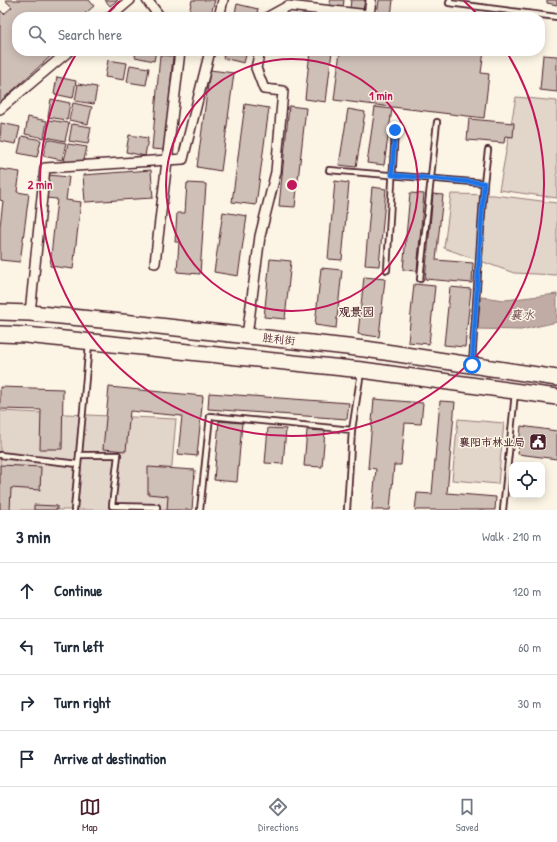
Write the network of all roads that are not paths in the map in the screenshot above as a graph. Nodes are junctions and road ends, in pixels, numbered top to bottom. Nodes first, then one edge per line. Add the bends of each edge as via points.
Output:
1 (130, 0) edge
2 (147, 0) edge
3 (223, 0) edge
4 (371, 0) edge
5 (450, 0) edge
6 (116, 12) edge
7 (156, 12) edge
8 (220, 12) edge
9 (277, 12) edge
10 (342, 12) edge
11 (369, 12) edge
12 (518, 12) edge
13 (545, 15) edge
14 (557, 17) edge
15 (63, 56) edge
16 (179, 56) edge
17 (209, 56) edge
18 (259, 56) edge
19 (0, 109) edge
20 (437, 122) dead end
21 (395, 130) dead end
22 (488, 150) dead end
23 (167, 160) junction
24 (330, 170) dead end
25 (392, 175) junction
26 (431, 178) junction
27 (484, 183) junction
28 (155, 263) dead end
29 (388, 270) dead end
30 (420, 279) dead end
31 (0, 312) edge
32 (30, 313) junction
33 (0, 334) edge
34 (247, 336) junction
35 (90, 342) junction
36 (472, 365) junction
37 (362, 370) junction
38 (557, 378) edge
39 (516, 392) junction
40 (557, 397) edge
41 (352, 430) junction
42 (0, 455) edge
43 (79, 455) junction
44 (78, 464) junction
45 (74, 510) edge
46 (157, 510) edge
47 (200, 510) edge
48 (347, 510) edge
49 (503, 510) edge

1 - 6 street
2 - 7 street
3 - 8 street
4 - 11 street
5 - 12 lane via 449,3
9 - 10 street via 288,6
13 - 14 lane
15 - 19 street
16 - 23 street
17 - 23 street via 183,159
18 - 34 street via 256,68 264,88 283,92 276,172 260,236
20 - 26 lane
21 - 25 lane
22 - 27 lane
23 - 28 street
23 - 32 street via 45,168
24 - 25 lane
25 - 26 lane
25 - 29 lane
26 - 27 lane
26 - 30 lane
27 - 36 lane
31 - 32 highway, 胜利街
32 - 34 highway, 胜利街
33 - 35 highway, 胜利街
34 - 36 highway, 胜利街 via 365,349
35 - 37 highway, 胜利街
35 - 43 lane
36 - 38 highway, 胜利街
37 - 39 highway, 胜利街
37 - 41 lane
39 - 40 highway, 胜利街
39 - 49 lane
41 - 47 lane via 210,416
41 - 48 lane
42 - 44 lane
43 - 44 lane
43 - 46 lane via 118,455 112,506 157,507
44 - 45 lane

